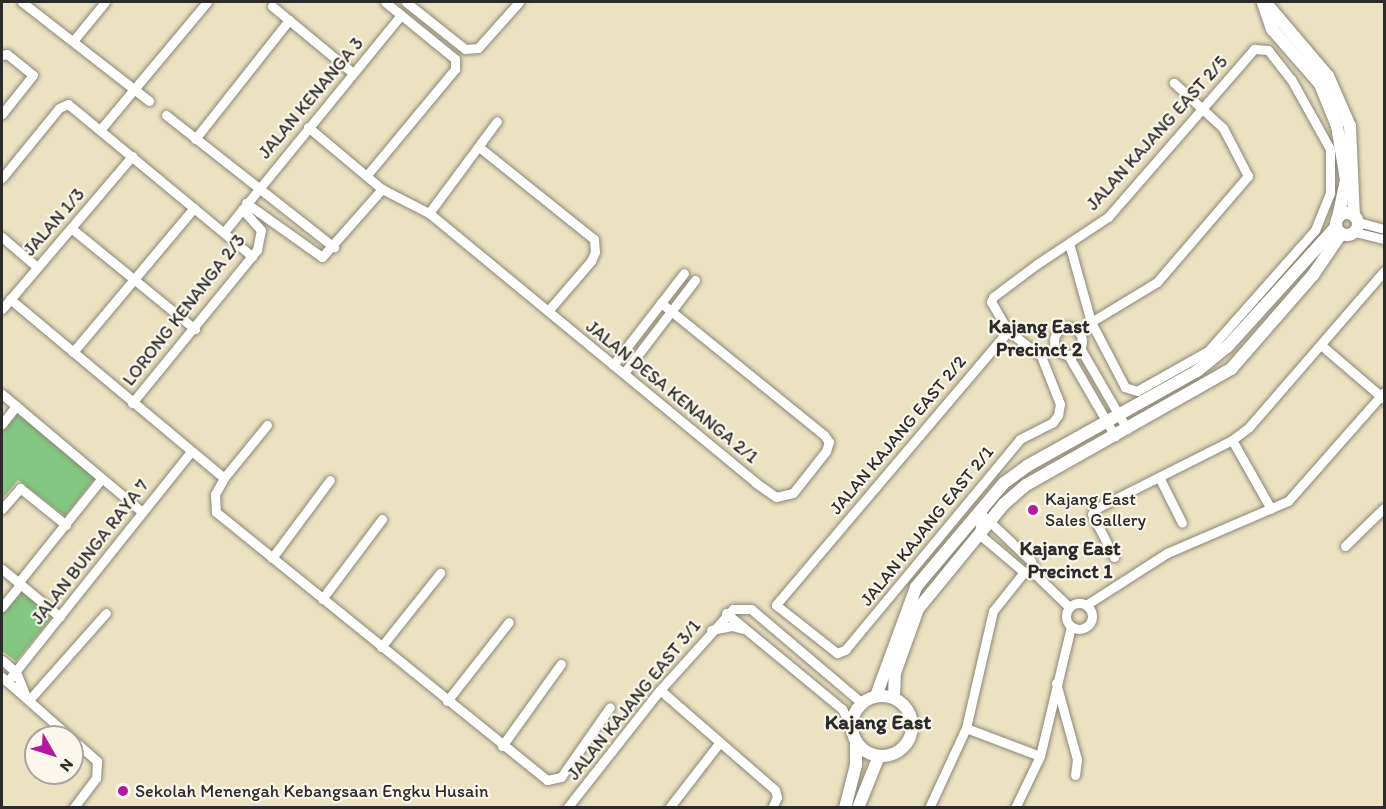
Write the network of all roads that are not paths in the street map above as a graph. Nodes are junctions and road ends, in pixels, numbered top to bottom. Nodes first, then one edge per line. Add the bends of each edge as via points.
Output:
1 (22, 2) edge
2 (105, 2) edge
3 (207, 2) edge
4 (385, 2) edge
5 (519, 2) edge
6 (1264, 2) edge
7 (411, 3) edge
8 (272, 6) dead end
9 (401, 15) junction
10 (289, 20) junction
11 (73, 41) junction
12 (4, 54) edge
13 (353, 73) junction
14 (1174, 83) dead end
15 (134, 89) junction
16 (149, 101) dead end
17 (1204, 108) junction
18 (2, 114) edge
19 (166, 115) dead end
20 (497, 121) dead end
21 (308, 127) junction
22 (100, 130) junction
23 (195, 139) junction
24 (479, 147) junction
25 (132, 156) junction
26 (367, 175) junction
27 (2, 178) edge
28 (256, 189) junction
29 (382, 189) junction
30 (244, 206) junction
31 (194, 208) junction
32 (429, 213) junction
33 (1356, 224) junction
34 (1338, 226) junction
35 (71, 228) junction
36 (1384, 229) edge
37 (224, 232) junction
38 (2, 237) edge
39 (1384, 239) edge
40 (1069, 243) junction
41 (333, 248) junction
42 (252, 256) junction
43 (37, 267) junction
44 (1384, 271) edge
45 (684, 273) dead end
46 (133, 280) junction
47 (695, 280) dead end
48 (9, 299) junction
49 (661, 303) junction
50 (2, 309) edge
51 (548, 311) junction
52 (671, 311) junction
53 (1091, 322) junction
54 (195, 329) junction
55 (1008, 331) junction
56 (1080, 333) junction
57 (1322, 345) junction
58 (1056, 348) junction
59 (1080, 348) junction
60 (73, 352) junction
61 (1068, 354) junction
62 (1041, 356) junction
63 (613, 365) junction
64 (624, 373) junction
65 (2, 393) edge
66 (1383, 395) edge
67 (132, 403) junction
68 (16, 406) junction
69 (1120, 415) junction
70 (3, 420) edge
71 (1107, 423) junction
72 (267, 425) dead end
73 (1127, 429) junction
74 (1115, 436) junction
75 (1232, 440) junction
76 (190, 453) junction
77 (1159, 477) junction
78 (102, 478) junction
79 (224, 478) junction
80 (330, 480) dead end
81 (984, 504) junction
82 (1384, 508) edge
83 (2, 509) edge
84 (1271, 509) junction
85 (142, 512) junction
86 (382, 519) dead end
87 (985, 519) junction
88 (1182, 523) dead end
89 (966, 524) junction
90 (66, 525) junction
91 (979, 534) junction
92 (1345, 546) dead end
93 (1114, 557) dead end
94 (272, 558) junction
95 (2, 569) edge
96 (1024, 572) junction
97 (440, 573) dead end
98 (1036, 575) junction
99 (19, 584) junction
100 (322, 599) junction
101 (776, 605) joint
102 (1086, 605) junction
103 (2, 607) edge
104 (1069, 607) junction
105 (106, 613) dead end
106 (726, 613) junction
107 (60, 617) junction
108 (509, 622) dead end
109 (1071, 627) junction
110 (746, 629) junction
111 (711, 630) junction
112 (381, 647) junction
113 (2, 660) edge
114 (561, 664) dead end
115 (16, 672) junction
116 (4, 679) edge
117 (1056, 681) junction
118 (660, 690) junction
119 (876, 696) junction
120 (27, 697) junction
121 (894, 698) junction
122 (447, 701) junction
123 (862, 703) junction
124 (610, 707) dead end
125 (850, 724) junction
126 (966, 728) junction
127 (855, 741) junction
128 (720, 742) junction
129 (502, 746) junction
130 (879, 756) junction
131 (1040, 756) junction
132 (1075, 776) dead end
133 (73, 807) edge
134 (567, 807) edge
135 (669, 807) edge
136 (772, 807) edge
137 (845, 807) edge
138 (858, 807) edge
139 (929, 807) edge
140 (1015, 807) edge

1 - 11 street
2 - 11 street
3 - 15 street
4 - 9 street
5 - 7 street via 478,48 465,49
6 - 33 street via 1329,76 1350,126
6 - 34 street via 1272,29 1320,84 1337,126 1346,180
8 - 10 street
9 - 13 street, JALAN KENANGA 3
9 - 26 street via 455,59 455,69
10 - 13 street
10 - 23 street
11 - 15 street
12 - 18 street via 33,75
13 - 21 street, JALAN KENANGA 3
14 - 17 street
15 - 16 street
15 - 22 street
17 - 40 street, JALAN KAJANG EAST 2/5 via 1108,218
17 - 53 street via 1223,128 1246,168 1245,183 1157,282
17 - 53 street, JALAN KAJANG EAST 2/5 via 1254,49 1268,50 1291,79 1330,149 1330,193 1315,230 1208,351 1137,391 1125,387
19 - 23 street
20 - 24 street
21 - 26 street, JALAN DESA KENANGA 2/1
21 - 28 street, JALAN KENANGA 3
22 - 25 street
22 - 27 street via 68,104 59,108
23 - 28 street
24 - 32 street
24 - 51 street via 594,239 596,252
25 - 31 street
25 - 35 street, JALAN 1/3
26 - 29 street, JALAN DESA KENANGA 2/1
28 - 30 street, JALAN KENANGA 3
28 - 41 street
29 - 32 street, JALAN DESA KENANGA 2/1
29 - 41 street
30 - 37 street, JALAN KENANGA 3
30 - 41 street via 317,256 326,256
30 - 42 street, LORONG KENANGA 2/3 via 261,230
31 - 37 street
31 - 46 street
32 - 51 street, JALAN DESA KENANGA 2/1
33 - 34 street
33 - 34 street via 1344,213
33 - 36 street
33 - 39 street
34 - 69 street via 1227,347 1197,371
34 - 73 street via 1313,275 1230,369
35 - 43 street, JALAN 1/3
35 - 46 street
37 - 42 street
38 - 43 street
40 - 53 street
40 - 55 street, JALAN KAJANG EAST 2/5 via 993,297 991,302
42 - 54 street, LORONG KENANGA 2/3
43 - 48 street, JALAN 1/3
44 - 57 street
45 - 49 street
46 - 54 street
46 - 60 street
47 - 52 street
48 - 50 street, JALAN 1/3
48 - 60 street
49 - 52 street
49 - 63 street
51 - 63 street, JALAN DESA KENANGA 2/1
52 - 64 street
52 - 64 street, JALAN DESA KENANGA 2/1 via 829,442 793,493 776,497
53 - 56 street
54 - 67 street, LORONG KENANGA 2/3
55 - 62 street
55 - 101 street, JALAN KAJANG EAST 2/2
56 - 58 street via 1069,327 1061,329 1055,335
56 - 59 street
57 - 66 street
57 - 75 street via 1249,427
58 - 61 street
58 - 62 street
59 - 61 street
59 - 69 street
60 - 67 street
61 - 71 street
62 - 101 street, JALAN KAJANG EAST 2/1 via 1060,404 1058,415 1053,422 1020,439 845,650 837,653
63 - 64 street, JALAN DESA KENANGA 2/1
65 - 68 street
66 - 84 street via 1288,501
67 - 76 street
68 - 70 street
68 - 78 street
69 - 71 street
69 - 73 street
71 - 74 street
71 - 81 street via 1028,466
72 - 79 street
73 - 74 street
74 - 87 street via 1026,485
75 - 77 street
75 - 84 street
76 - 79 street
76 - 85 street, JALAN BUNGA RAYA 7
77 - 88 street
77 - 93 street via 1093,511
78 - 85 street
78 - 90 street
79 - 94 street via 216,494 216,512
80 - 94 street
81 - 87 street
81 - 89 street
82 - 92 street
83 - 90 street via 20,488
84 - 102 street via 1167,553
85 - 107 street, JALAN BUNGA RAYA 7
86 - 100 street
87 - 89 street
87 - 91 street
87 - 98 street via 1032,561
89 - 119 street via 916,588
90 - 99 street
91 - 96 street
91 - 121 street via 918,609 895,672
94 - 100 street
95 - 99 street
96 - 98 street
96 - 126 street via 993,611
97 - 112 street
98 - 104 street
99 - 103 street
99 - 107 street
100 - 112 street
102 - 104 street via 1076,603
102 - 109 street via 1092,615 1088,625
104 - 109 street via 1065,617
105 - 120 street
106 - 110 street
106 - 111 street, JALAN KAJANG EAST 3/1
106 - 123 street via 742,607 751,609
107 - 115 street, JALAN BUNGA RAYA 7
108 - 122 street
109 - 117 street
110 - 111 street via 732,626
110 - 125 street via 842,709
111 - 118 street, JALAN KAJANG EAST 3/1
112 - 122 street
113 - 115 street
114 - 129 street
115 - 116 street, JALAN BUNGA RAYA 7
115 - 120 street
116 - 120 street
117 - 131 street
117 - 132 street via 1077,759
118 - 128 street
118 - 134 street, JALAN KAJANG EAST 3/1
119 - 121 street
119 - 123 street
120 - 133 street via 97,761 96,778
121 - 130 street via 908,710 910,738 897,752
122 - 129 street
123 - 125 street
124 - 129 street via 555,781 547,780
125 - 127 street
126 - 131 street
126 - 139 street
127 - 130 street
127 - 137 street via 856,765
128 - 135 street
128 - 136 street via 775,790 777,797
130 - 138 street
131 - 140 street

